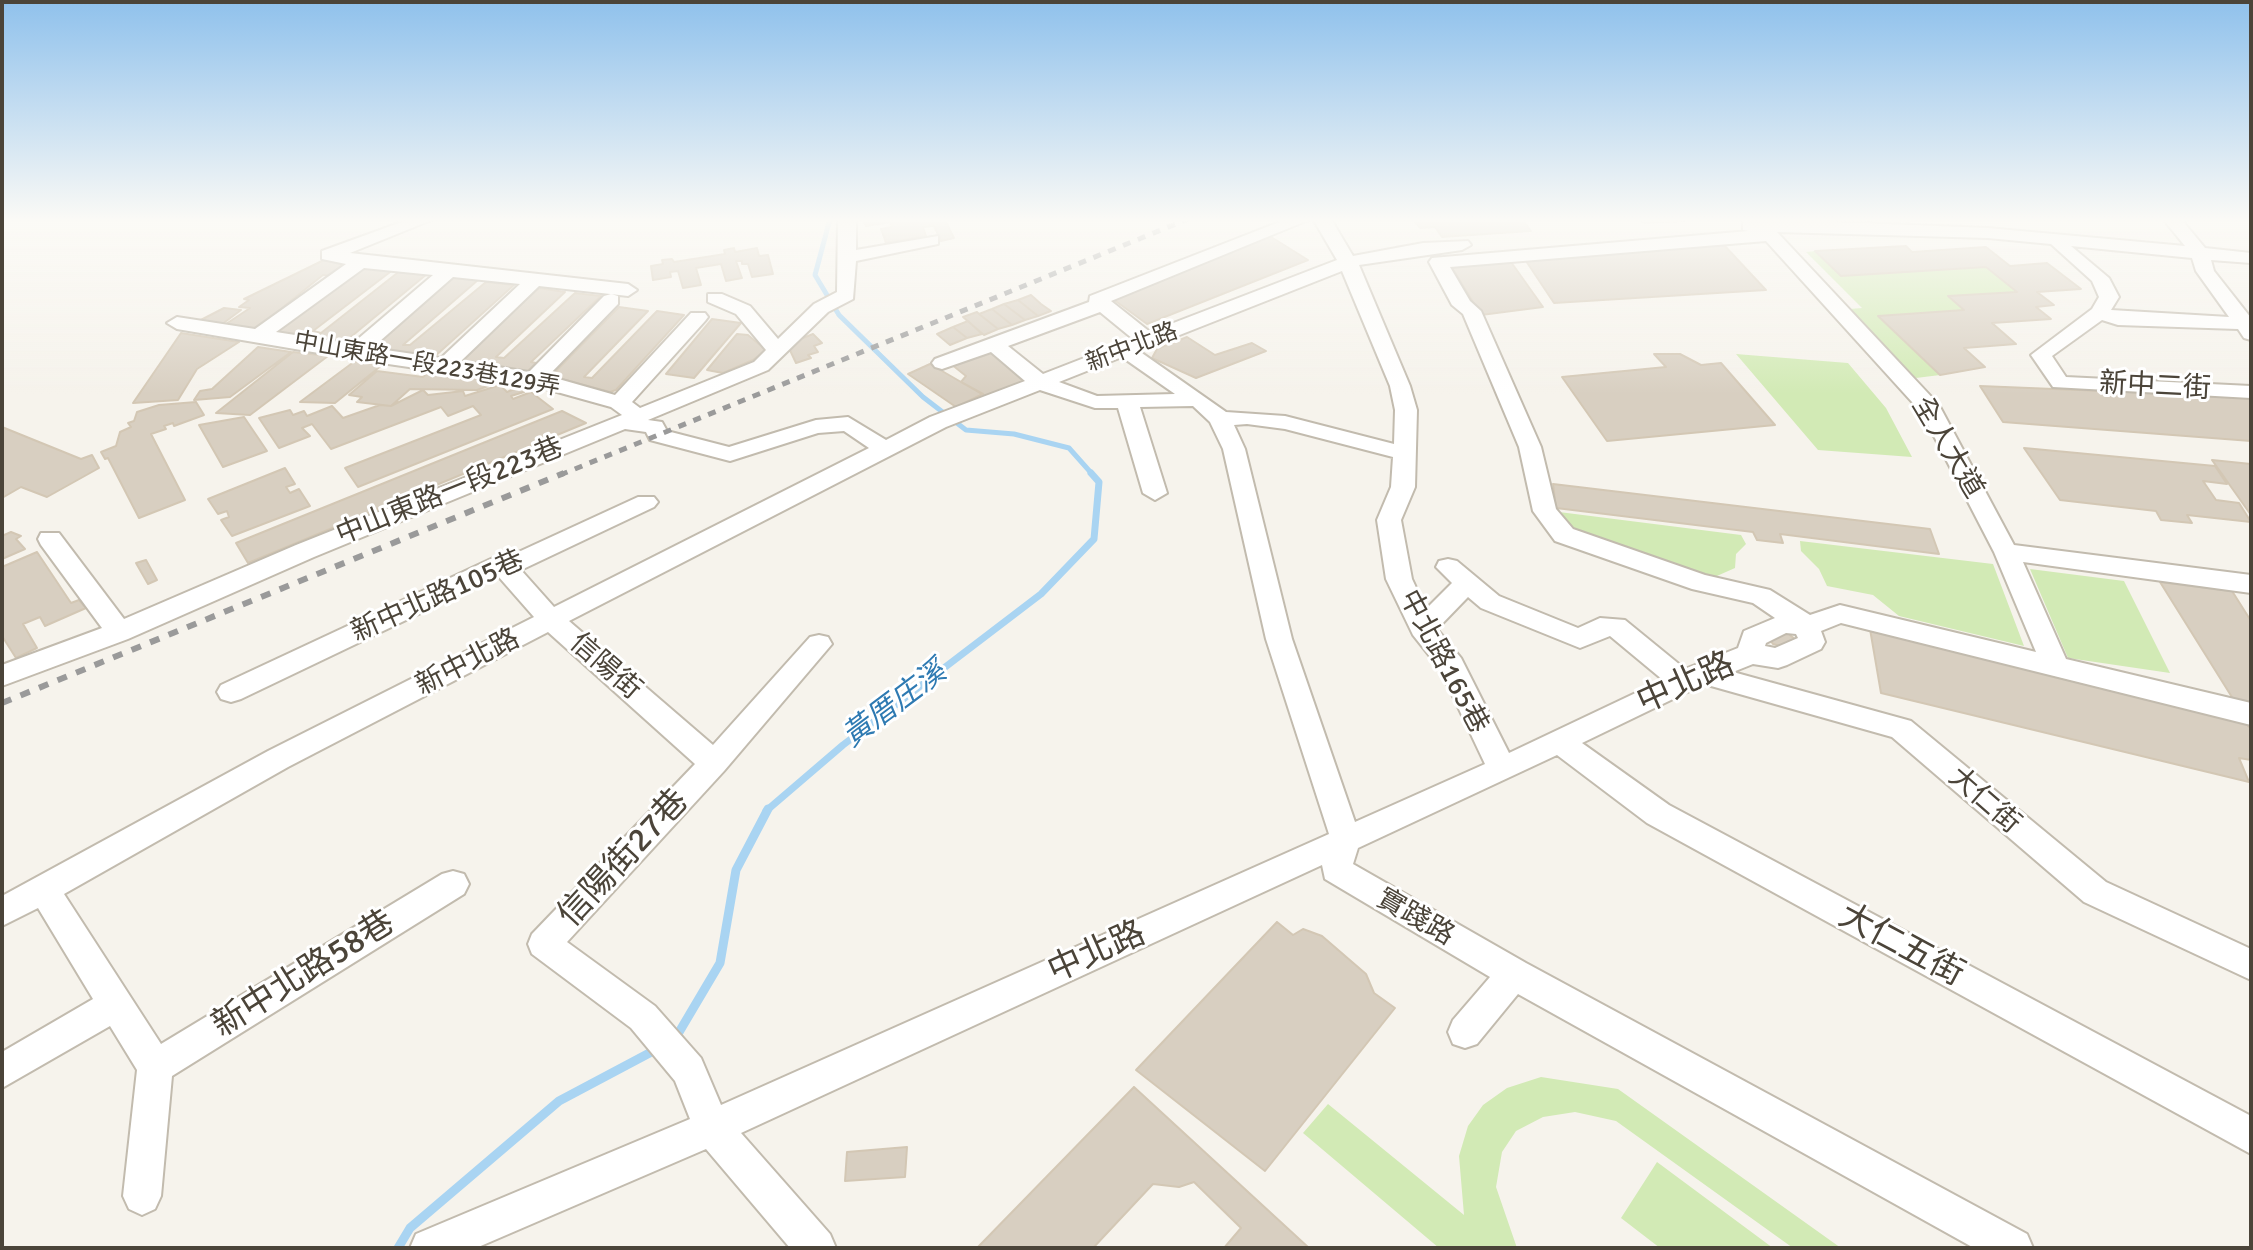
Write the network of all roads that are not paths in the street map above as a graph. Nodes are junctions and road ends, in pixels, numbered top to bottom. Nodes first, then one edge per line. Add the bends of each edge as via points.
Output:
1 (339, 277) edge
2 (442, 277) edge
3 (493, 277) edge
4 (846, 277) edge
5 (1154, 277) edge
6 (1310, 277) edge
7 (1354, 277) edge
8 (1447, 277) edge
9 (1808, 277) edge
10 (2099, 277) edge
11 (2210, 277) edge
12 (532, 283) junction
13 (715, 298) dead end
14 (1103, 304) junction
15 (2100, 313) junction
16 (698, 317) dead end
17 (177, 323) dead end
18 (2248, 327) edge
19 (258, 336) junction
20 (1149, 342) junction
21 (994, 344) junction
22 (1124, 350) junction
23 (778, 352) junction
24 (354, 353) junction
25 (942, 363) dead end
26 (445, 366) junction
27 (534, 379) junction
28 (1041, 383) junction
29 (2251, 392) edge
30 (1197, 400) junction
31 (1128, 404) junction
32 (626, 413) junction
33 (1220, 419) junction
34 (883, 448) junction
35 (1403, 453) junction
36 (1155, 493) dead end
37 (646, 502) dead end
38 (50, 539) dead end
39 (2006, 552) junction
40 (502, 564) junction
41 (2247, 589) edge
42 (552, 621) junction
43 (1807, 626) junction
44 (1422, 628) junction
45 (119, 632) junction
46 (819, 644) dead end
47 (2055, 664) junction
48 (2, 676) edge
49 (1693, 679) junction
50 (231, 692) dead end
51 (2251, 714) edge
52 (1560, 742) junction
53 (714, 763) junction
54 (1504, 768) junction
55 (1346, 839) junction
56 (453, 884) dead end
57 (44, 890) junction
58 (2, 912) edge
59 (2251, 965) edge
60 (1514, 974) junction
61 (114, 1005) junction
62 (1465, 1032) dead end
63 (155, 1067) junction
64 (2, 1071) edge
65 (712, 1128) junction
66 (2251, 1136) edge
67 (142, 1196) dead end
68 (804, 1244) edge
69 (436, 1247) edge
70 (2013, 1248) edge

1 - 19 street
2 - 24 street
3 - 12 street
4 - 23 street, 中山東路一段223巷 via 846,295 821,308
5 - 14 street via 1097,300
6 - 20 street, 新中北路
7 - 35 street, 中北路165巷 via 1400,386 1406,410
8 - 43 street via 1471,311 1530,447 1545,511 1564,535 1701,583 1761,596
9 - 39 street, 全人大道 via 1931,410
10 - 15 street via 2109,297
11 - 18 street
12 - 26 street
12 - 27 street via 620,295
13 - 23 street via 743,310
14 - 20 street
14 - 21 street
15 - 18 street via 2118,319
15 - 29 street, 新中二街 via 2041,355 2060,383
16 - 32 street via 635,390
17 - 19 street, 中山東路一段223巷129弄
19 - 24 street, 中山東路一段223巷129弄
20 - 22 street, 新中北路
21 - 25 street
21 - 28 street
22 - 28 street, 新中北路
22 - 30 street, 實踐路
23 - 32 street, 中山東路一段223巷 via 761,366
24 - 26 street, 中山東路一段223巷129弄
26 - 27 street, 中山東路一段223巷129弄
27 - 32 street, 中山東路一段223巷129弄
28 - 31 street via 1095,402
28 - 34 street, 新中北路
30 - 31 street
30 - 33 street, 實踐路
31 - 36 street
32 - 34 street, 中山東路一段223巷129弄 via 654,427 658,435 730,454 816,427 848,424
32 - 45 street, 中山東路一段223巷
33 - 35 street via 1285,423
33 - 55 street, 實踐路 via 1234,449 1279,639
34 - 42 street, 新中北路
35 - 44 street, 中北路165巷 via 1403,487 1389,520 1399,579
37 - 40 street, 新中北路105巷 via 516,563
38 - 45 street
39 - 41 street
39 - 47 street, 全人大道
40 - 42 street, 信陽街
40 - 50 street, 新中北路105巷
42 - 53 street, 信陽街
42 - 57 street, 新中北路 via 278,759
43 - 47 street via 1840,614
43 - 49 street, 中北路 via 1812,642 1778,658 1751,654
44 - 49 street via 1457,575 1490,602 1580,639 1600,627 1616,627
44 - 54 street, 中北路165巷 via 1452,665 1488,746
45 - 48 street, 中山東路一段223巷
46 - 53 street
47 - 51 street
49 - 52 street, 中北路
49 - 59 street, 大仁街 via 1901,729 2095,892
52 - 54 street, 中北路
52 - 66 street, 大仁五街 via 1658,814
53 - 65 street, 信陽街27巷 via 544,944 643,1017 688,1070
54 - 55 street, 中北路
55 - 60 street, 實踐路 via 1336,870
55 - 65 street, 中北路
56 - 63 street, 新中北路58巷
57 - 58 street, 新中北路
57 - 61 street
60 - 62 street
60 - 70 street, 實踐路
61 - 63 street
61 - 64 street
63 - 67 street
65 - 68 street, 信陽街27巷
65 - 69 street, 中北路

